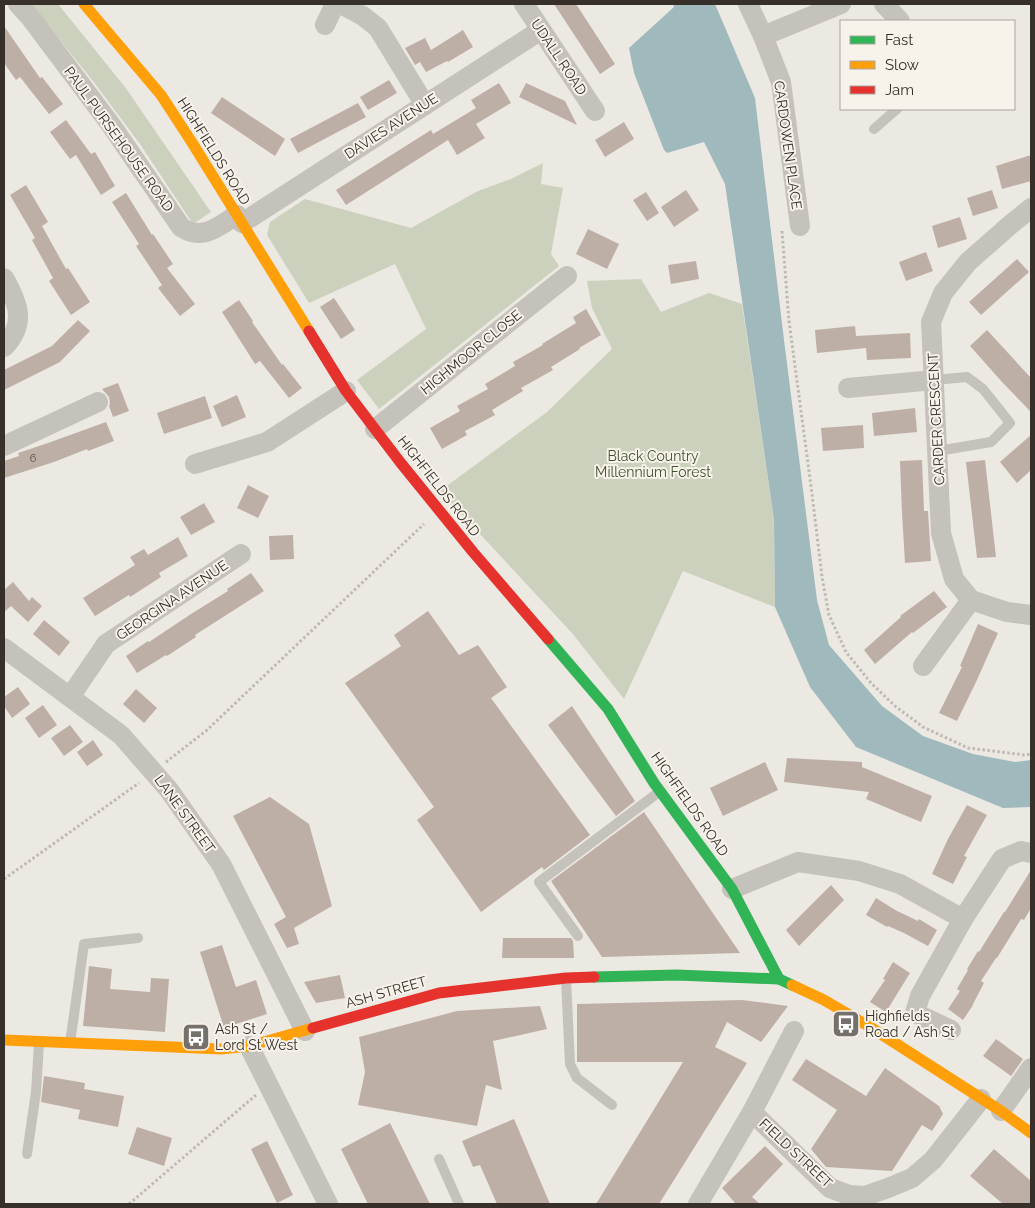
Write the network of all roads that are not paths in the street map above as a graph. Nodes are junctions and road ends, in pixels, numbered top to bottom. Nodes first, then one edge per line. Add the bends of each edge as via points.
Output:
1 (18, 4) edge
2 (84, 4) edge
3 (335, 4) edge
4 (341, 4) edge
5 (524, 4) edge
6 (748, 4) edge
7 (841, 4) edge
8 (884, 4) edge
9 (899, 20) edge
10 (325, 25) dead end
11 (541, 30) junction
12 (763, 36) junction
13 (425, 104) junction
14 (896, 110) edge
15 (595, 111) dead end
16 (874, 129) dead end
17 (1031, 208) edge
18 (239, 219) junction
19 (791, 226) road end
20 (567, 276) dead end
21 (4, 278) edge
22 (4, 347) edge
23 (934, 380) junction
24 (848, 388) dead end
25 (346, 391) junction
26 (98, 402) dead end
27 (375, 429) junction
28 (4, 446) edge
29 (938, 451) junction
30 (195, 464) dead end
31 (241, 554) dead end
32 (970, 600) junction
33 (1031, 615) edge
34 (4, 648) edge
35 (923, 666) dead end
36 (70, 697) junction
37 (660, 791) junction
38 (1031, 853) edge
39 (732, 890) junction
40 (963, 919) junction
41 (578, 936) dead end
42 (138, 938) dead end
43 (566, 978) junction
44 (779, 979) junction
45 (950, 1030) dead end
46 (305, 1031) junction
47 (794, 1031) dead end
48 (4, 1040) edge
49 (39, 1042) junction
50 (70, 1044) junction
51 (249, 1046) junction
52 (1031, 1068) edge
53 (981, 1099) junction
54 (612, 1105) dead end
55 (1002, 1111) junction
56 (752, 1112) junction
57 (1031, 1133) edge
58 (28, 1154) dead end
59 (439, 1159) dead end
60 (321, 1202) edge
61 (459, 1204) edge
62 (698, 1204) edge

1 - 18 street, PAUL PURSEHOUSE ROAD via 111,125 182,227 195,234
2 - 18 street, HIGHFIELDS ROAD via 161,96
3 - 10 street
4 - 13 street via 378,28
5 - 11 street, UDALL ROAD
6 - 12 street, CARDOWEN PLACE
7 - 12 street
8 - 9 street
11 - 13 street, DAVIES AVENUE
11 - 15 street, UDALL ROAD
12 - 19 street, CARDOWEN PLACE via 781,82
13 - 18 street, DAVIES AVENUE
14 - 16 lane
17 - 23 street, CARDER CRESCENT via 968,262 943,293 931,322
18 - 25 street, HIGHFIELDS ROAD
20 - 27 street, HIGHMOOR CLOSE
21 - 22 street via 16,302 18,318 14,334
23 - 24 street
23 - 29 street, CARDER CRESCENT
23 - 29 lane via 968,377 983,389 1010,424 991,442
25 - 27 street, HIGHFIELDS ROAD
25 - 30 street via 267,442
26 - 28 street
27 - 37 street, HIGHFIELDS ROAD via 473,552 608,709
29 - 32 street, CARDER CRESCENT via 942,533 954,580
31 - 36 street, GEORGINA AVENUE via 106,644
32 - 33 street via 1007,612
32 - 35 street
34 - 36 street, LANE STREET
36 - 46 street, LANE STREET via 121,734 170,790 221,864
37 - 39 street, HIGHFIELDS ROAD
37 - 41 lane via 539,882
38 - 40 street via 1022,850 1002,859
39 - 40 street via 798,862 860,870 900,884
39 - 44 street, HIGHFIELDS ROAD
40 - 45 street via 920,996 916,1013
42 - 50 lane via 84,944
43 - 44 street, ASH STREET via 677,975
43 - 46 street, ASH STREET via 439,992
43 - 54 lane via 570,1064 577,1078
44 - 53 street via 870,1027
46 - 51 street, ASH STREET
47 - 56 street
48 - 49 street, ASH STREET
49 - 50 street, ASH STREET
49 - 58 lane
50 - 51 street, ASH STREET via 221,1049
51 - 60 street
52 - 55 street
53 - 55 street
53 - 56 street, FIELD STREET via 933,1160 912,1178 865,1196 849,1195 830,1188
55 - 57 street
56 - 62 street
59 - 61 lane

